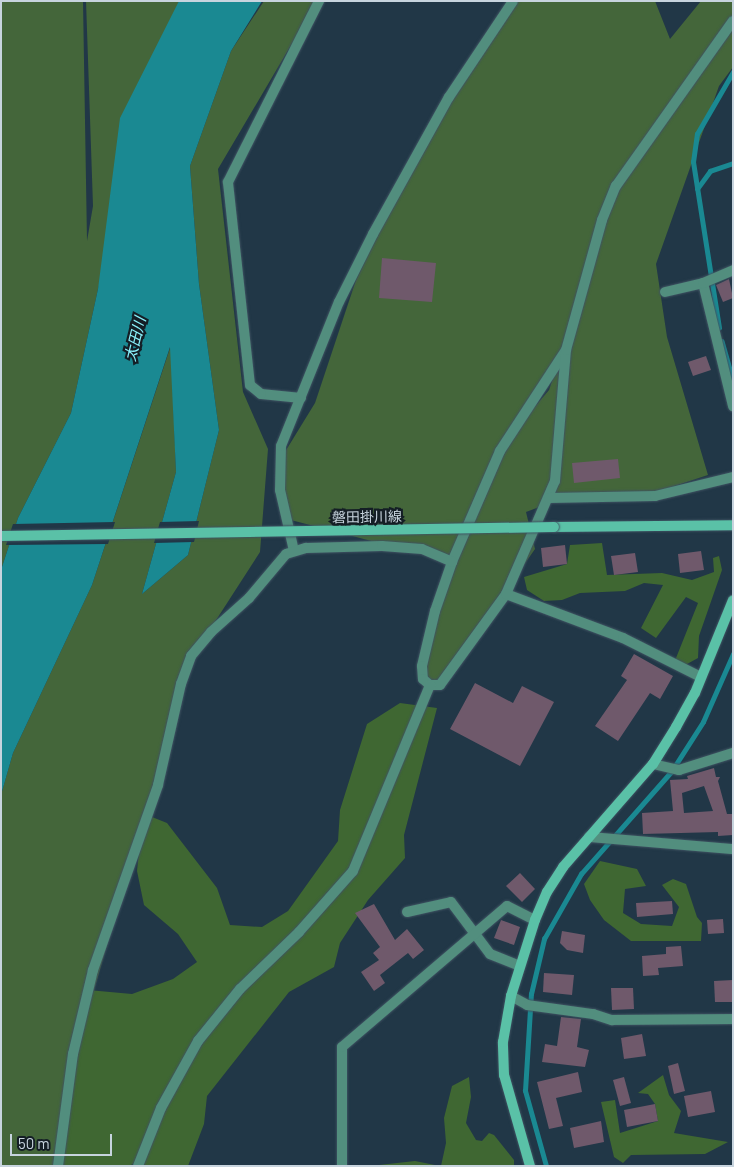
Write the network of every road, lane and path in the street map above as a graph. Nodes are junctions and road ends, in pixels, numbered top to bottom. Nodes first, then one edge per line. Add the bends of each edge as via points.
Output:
1 (319, 1) edge
2 (512, 1) edge
3 (733, 21) edge
4 (733, 270) edge
5 (703, 283) junction
6 (665, 292) dead end
7 (566, 350) junction
8 (301, 398) junction
9 (733, 406) edge
10 (733, 477) edge
11 (549, 498) junction
12 (733, 524) edge
13 (1, 536) edge
14 (294, 551) junction
15 (452, 562) junction
16 (506, 594) junction
17 (733, 600) edge
18 (701, 677) junction
19 (430, 685) junction
20 (733, 753) edge
21 (653, 764) junction
22 (589, 837) junction
23 (733, 849) edge
24 (407, 912) dead end
25 (535, 920) junction
26 (475, 933) junction
27 (520, 966) junction
28 (511, 996) junction
29 (733, 1019) edge
30 (58, 1166) edge
31 (138, 1166) edge
32 (342, 1166) edge
33 (530, 1166) edge

1 - 8 street via 228,182 250,385 261,394
2 - 8 street via 449,97 373,234 339,302
3 - 7 street via 616,186 602,220
4 - 5 street
5 - 6 street
5 - 9 street
7 - 11 street via 555,481
7 - 15 street via 500,451
8 - 14 street via 281,446 280,460 280,490
10 - 11 street via 654,496
11 - 16 street
12 - 13 main road, 磐田掛川線, bridge
14 - 15 street via 382,546 422,549
14 - 30 street via 273,566 249,598 211,632 192,656 181,684 158,785 93,970 73,1054
15 - 19 street via 435,611 422,666 423,679
16 - 18 street via 623,638
16 - 19 street via 440,685
17 - 18 main road
18 - 21 main road
19 - 31 street via 353,871 299,932 240,989 198,1041 161,1108
20 - 21 street via 679,770
21 - 22 main road
22 - 23 street
22 - 25 main road via 547,892
24 - 26 street via 451,902
25 - 26 street via 507,906
25 - 27 main road
26 - 27 street via 490,954
26 - 32 street via 342,1047
27 - 28 main road
28 - 29 street via 527,1005 593,1014 612,1020
28 - 33 main road via 503,1042 504,1075

